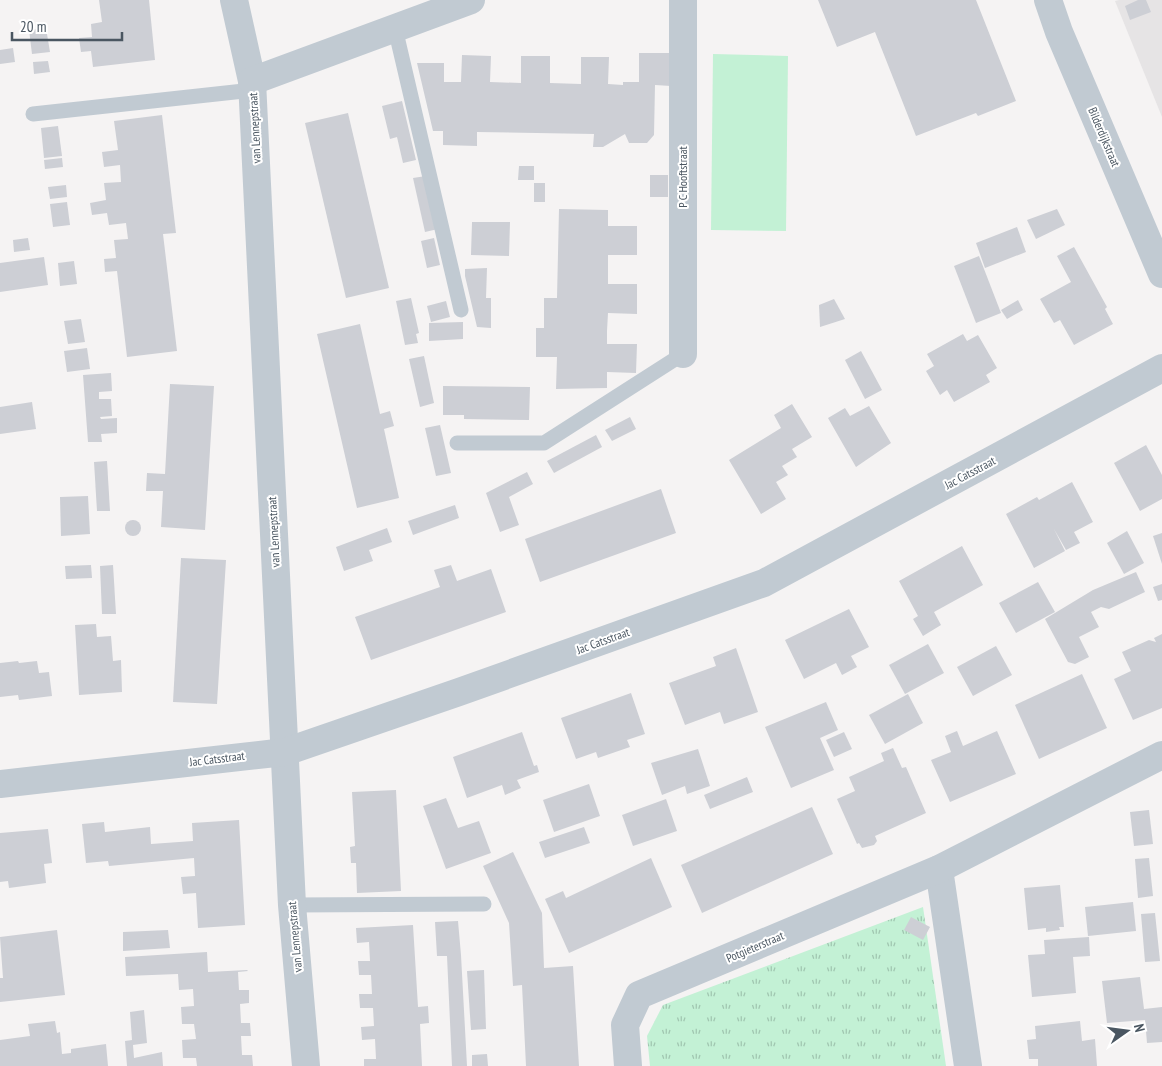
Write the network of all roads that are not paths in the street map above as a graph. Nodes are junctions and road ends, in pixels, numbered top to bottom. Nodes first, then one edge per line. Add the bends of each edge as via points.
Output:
1 (234, 0) edge
2 (471, 0) edge
3 (683, 0) edge
4 (1048, 0) edge
5 (395, 28) junction
6 (252, 86) junction
7 (33, 114) dead end
8 (1162, 274) edge
9 (461, 310) dead end
10 (683, 354) joint
11 (1162, 368) edge
12 (457, 443) dead end
13 (284, 752) junction
14 (1162, 755) edge
15 (0, 784) edge
16 (939, 870) junction
17 (484, 904) dead end
18 (292, 905) junction
19 (306, 1066) edge
20 (628, 1066) edge
21 (968, 1066) edge

1 - 6 street, van Lennepstraat
2 - 5 street
3 - 10 street, P C Hooftstraat
4 - 8 street, Bilderdijkstraat
5 - 6 street
5 - 9 lane
6 - 7 lane
6 - 13 street, van Lennepstraat
10 - 12 lane via 544,443
11 - 13 street, Jac Catsstraat via 764,583
13 - 15 street, Jac Catsstraat
13 - 18 street, van Lennepstraat
14 - 16 street, Potgieterstraat
16 - 20 street, Potgieterstraat via 639,995 625,1025
16 - 21 street
17 - 18 lane
18 - 19 street, van Lennepstraat

